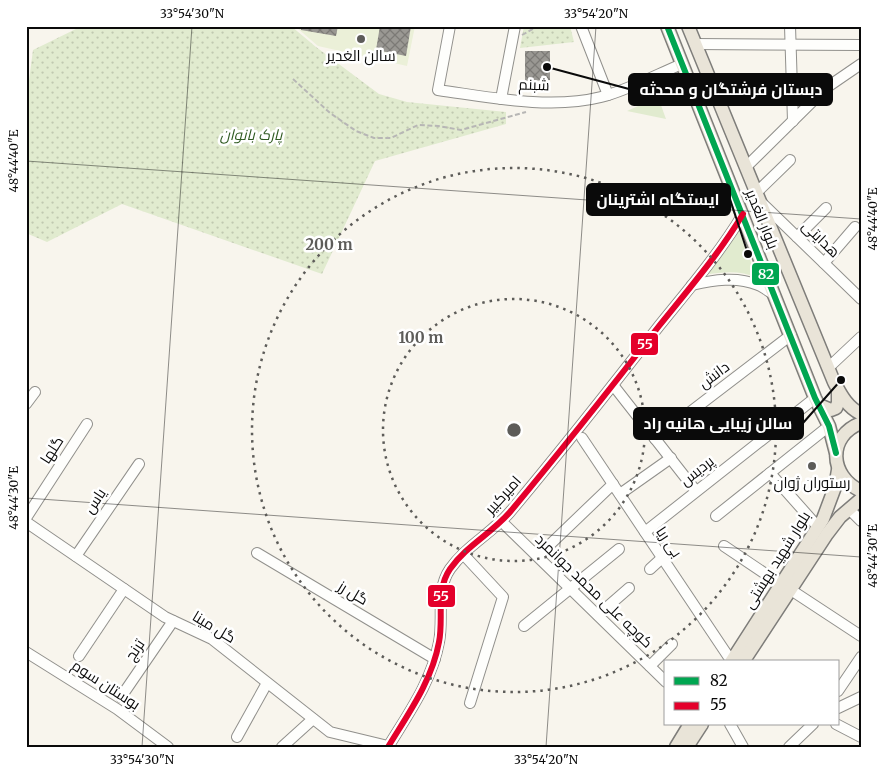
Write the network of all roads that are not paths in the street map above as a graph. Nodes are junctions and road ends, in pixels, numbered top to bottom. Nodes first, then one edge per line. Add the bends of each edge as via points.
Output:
1 (450, 26) edge
2 (515, 26) edge
3 (581, 26) edge
4 (667, 26) edge
5 (688, 26) edge
6 (790, 26) edge
7 (695, 44) junction
8 (790, 44) junction
9 (861, 45) edge
10 (682, 64) junction
11 (861, 64) edge
12 (608, 95) junction
13 (501, 99) junction
14 (793, 122) junction
15 (790, 160) dead end
16 (746, 167) junction
17 (758, 197) junction
18 (826, 208) dead end
19 (742, 214) junction
20 (856, 227) dead end
21 (797, 237) junction
22 (824, 263) junction
23 (692, 285) junction
24 (775, 295) junction
25 (861, 299) edge
26 (791, 335) junction
27 (861, 337) edge
28 (828, 368) junction
29 (613, 385) junction
30 (838, 390) junction
31 (35, 392) dead end
32 (817, 401) junction
33 (26, 404) edge
34 (861, 414) edge
35 (861, 422) edge
36 (87, 424) dead end
37 (829, 426) junction
38 (582, 438) dead end
39 (655, 439) junction
40 (836, 453) junction
41 (671, 458) junction
42 (139, 464) dead end
43 (838, 470) junction
44 (773, 475) junction
45 (613, 484) junction
46 (696, 491) junction
47 (861, 491) edge
48 (620, 494) junction
49 (861, 499) edge
50 (849, 509) junction
51 (716, 516) dead end
52 (26, 518) edge
53 (501, 521) junction
54 (861, 521) edge
55 (26, 522) edge
56 (818, 528) junction
57 (645, 532) junction
58 (724, 546) dead end
59 (619, 549) dead end
60 (257, 554) dead end
61 (464, 554) junction
62 (76, 556) junction
63 (538, 556) junction
64 (662, 558) junction
65 (650, 569) dead end
66 (786, 587) junction
67 (629, 588) dead end
68 (124, 589) junction
69 (571, 589) junction
70 (598, 615) junction
71 (173, 621) junction
72 (524, 626) dead end
73 (861, 636) edge
74 (672, 644) dead end
75 (26, 652) edge
76 (78, 656) dead end
77 (861, 657) edge
78 (435, 659) junction
79 (730, 660) edge
80 (732, 660) edge
81 (744, 660) edge
82 (650, 666) junction
83 (664, 680) edge
84 (267, 683) junction
85 (840, 688) edge
86 (121, 697) dead end
87 (861, 697) edge
88 (470, 703) dead end
89 (840, 707) edge
90 (313, 719) junction
91 (689, 726) edge
92 (701, 726) edge
93 (731, 726) edge
94 (811, 726) edge
95 (840, 726) edge
96 (237, 737) dead end
97 (861, 738) edge
98 (388, 746) edge
99 (168, 747) edge
100 (282, 747) edge
101 (676, 747) edge
102 (687, 747) edge
103 (743, 747) edge
104 (790, 747) edge

1 - 13 street, شبنم via 438,90
2 - 13 street
3 - 12 street
4 - 10 main road, بلوار الغدیر
5 - 7 main road, بلوار الغدیر
6 - 8 street
7 - 8 street
7 - 16 main road, بلوار الغدیر
8 - 9 street
8 - 14 street
10 - 12 street, شبنم
10 - 19 main road, بلوار الغدیر
11 - 14 street via 826,88
12 - 13 street, شبنم via 559,101
14 - 16 street
15 - 17 street
16 - 17 main road, بلوار الغدیر
17 - 21 street, هدایتی
17 - 28 main road, بلوار الغدیر
18 - 21 street
19 - 23 street, امیرکبیر
19 - 24 main road, بلوار الغدیر
20 - 22 street
21 - 22 street, هدایتی
22 - 25 street, هدایتی
23 - 24 street via 710,280 737,280 758,285
23 - 29 street, امیرکبیر
24 - 26 main road, بلوار الغدیر
26 - 32 main road, بلوار الغدیر
26 - 39 street, دانش
27 - 28 street
28 - 30 main road, بلوار الغدیر
29 - 39 street
29 - 53 street, امیرکبیر
30 - 32 main road via 836,408 831,410
30 - 34 main road, بلوار الغدیر via 843,399
31 - 33 street
32 - 37 main road, بلوار الغدیر
32 - 46 street, پردیس
35 - 40 main road via 845,433
36 - 52 street, گلها
37 - 40 main road, بلوار الغدیر
37 - 44 street
38 - 45 street, بی ریا
39 - 41 street
40 - 43 main road, بلوار الغدیر
41 - 46 street
41 - 48 street
42 - 62 street, یاس
43 - 47 main road via 851,486
43 - 56 main road, بلوار شهید بهشتی via 835,487
44 - 51 street
44 - 56 street
45 - 48 street, بی ریا
45 - 63 street
46 - 57 street, پردیس
48 - 57 street, بی ریا
49 - 50 main road, بلوار شهید بهشتی
50 - 54 street
50 - 66 main road, بلوار شهید بهشتی
53 - 61 street, امیرکبیر
53 - 63 street, کوچه علی محمد جوانمرد
55 - 62 street, گل مینا
56 - 66 main road, بلوار شهید بهشتی
57 - 64 street, بی ریا
58 - 66 street
59 - 69 street
60 - 78 street, گل رز
61 - 78 street, امیرکبیر via 449,572 441,592 441,630
61 - 88 street via 503,597
62 - 68 street, گل مینا
63 - 69 street, کوچه علی محمد جوانمرد
64 - 65 street
64 - 79 street, بی ریا
66 - 73 street
66 - 80 main road, بلوار شهید بهشتی
66 - 81 main road, بلوار شهید بهشتی
67 - 70 street
68 - 71 street, گل مینا
68 - 76 street
69 - 70 street, کوچه علی محمد جوانمرد
69 - 72 street
70 - 82 street, کوچه علی محمد جوانمرد
71 - 84 street, گل مینا via 212,639
71 - 86 street, ترنج
74 - 82 street
75 - 99 street, بوستان سوم via 117,709
77 - 85 street
78 - 98 street, امیرکبیر via 408,716
82 - 83 street, کوچه علی محمد جوانمرد
84 - 90 street, گل مینا
84 - 96 street
87 - 89 street
90 - 98 street, گل مینا via 330,732
90 - 100 street
91 - 101 main road
92 - 102 main road
93 - 103 street
94 - 104 street
95 - 97 street

